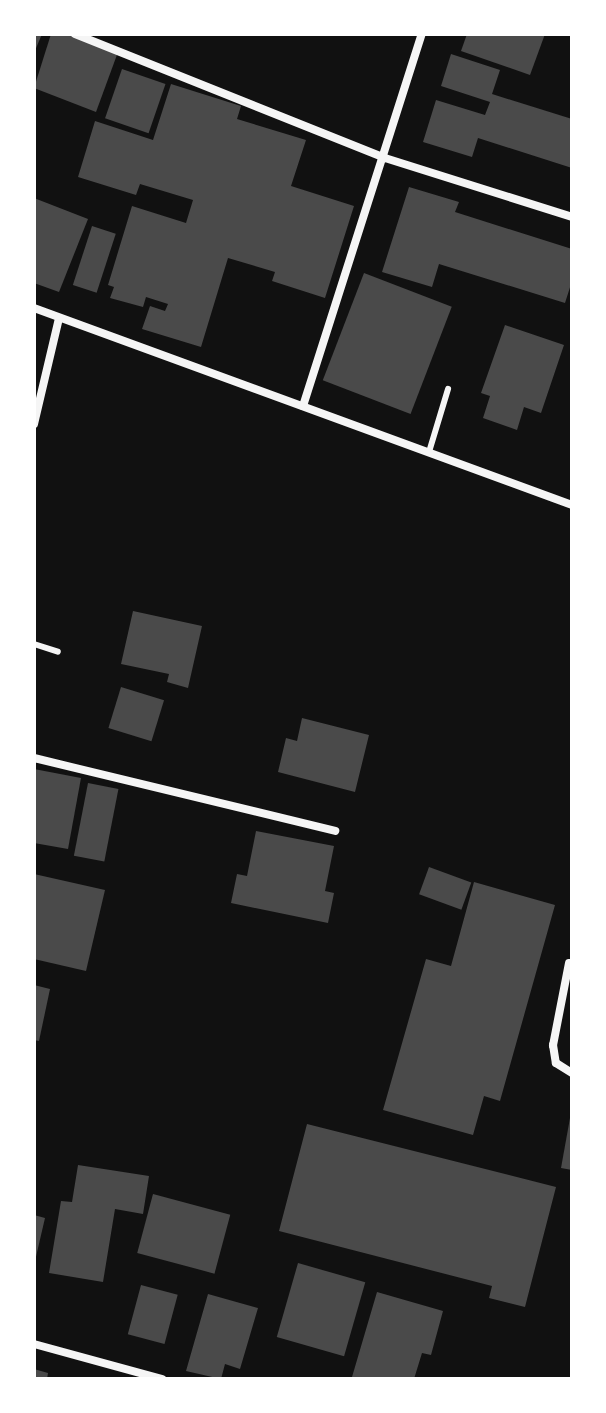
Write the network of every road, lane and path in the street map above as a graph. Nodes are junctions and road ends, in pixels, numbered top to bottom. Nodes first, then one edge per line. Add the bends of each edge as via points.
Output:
1 (75, 34) edge
2 (422, 34) edge
3 (385, 158) junction
4 (572, 217) edge
5 (34, 308) edge
6 (59, 318) junction
7 (448, 389) dead end
8 (303, 406) junction
9 (34, 424) edge
10 (429, 452) junction
11 (572, 505) edge
12 (34, 644) edge
13 (58, 652) dead end
14 (34, 758) edge
15 (335, 831) dead end
16 (569, 963) dead end
17 (572, 1073) edge
18 (34, 1344) edge
19 (162, 1379) edge

1 - 3 street
2 - 3 street
3 - 4 street
3 - 8 street
5 - 6 street
6 - 8 street
6 - 9 street
7 - 10 lane
8 - 10 street
10 - 11 street
12 - 13 lane
14 - 15 street
16 - 17 street via 553,1045 556,1063
18 - 19 street

